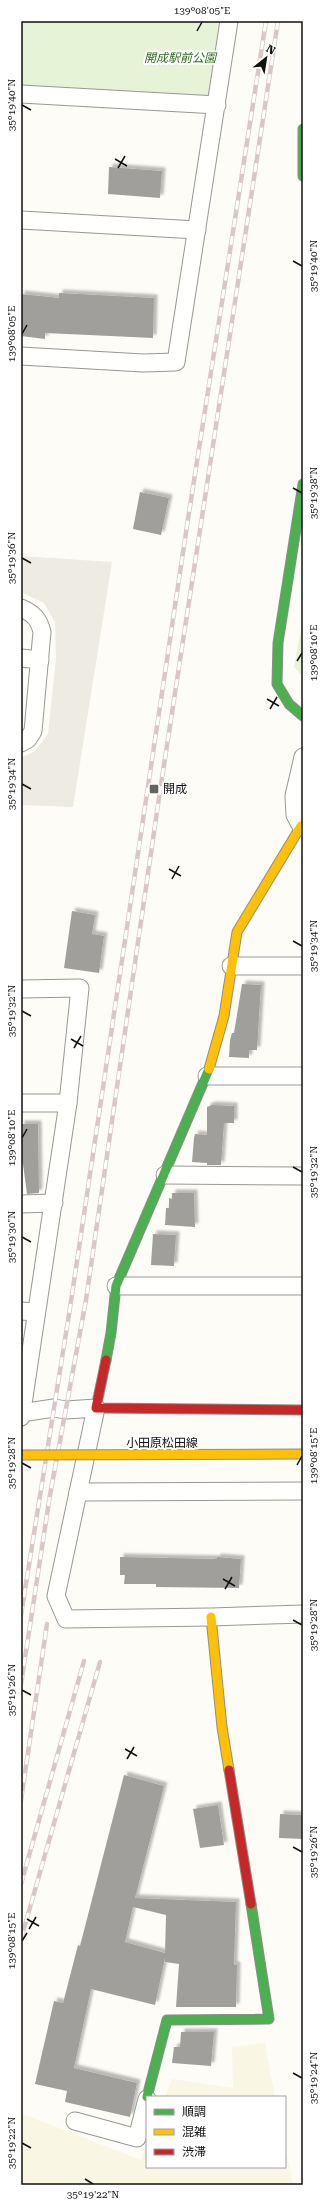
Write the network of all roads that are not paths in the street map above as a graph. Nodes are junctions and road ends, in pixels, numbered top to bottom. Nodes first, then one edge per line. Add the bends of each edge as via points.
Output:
1 (229, 21) edge
2 (21, 94) edge
3 (217, 105) junction
4 (303, 130) edge
5 (303, 176) edge
6 (21, 220) edge
7 (197, 230) junction
8 (21, 356) edge
9 (303, 484) edge
10 (21, 608) edge
11 (21, 658) edge
12 (40, 660) junction
13 (303, 716) edge
14 (21, 743) edge
15 (303, 757) edge
16 (302, 826) edge
17 (231, 966) junction
18 (303, 966) edge
19 (21, 990) edge
20 (207, 1076) junction
21 (303, 1076) edge
22 (21, 1103) edge
23 (68, 1103) junction
24 (165, 1175) junction
25 (303, 1176) edge
26 (54, 1203) junction
27 (21, 1204) edge
28 (116, 1286) junction
29 (303, 1286) edge
30 (28, 1312) edge
31 (96, 1408) junction
32 (303, 1410) edge
33 (21, 1414) edge
34 (303, 1454) edge
35 (21, 1455) edge
36 (303, 1491) edge
37 (78, 1492) junction
38 (303, 1614) edge
39 (211, 1617) junction
40 (148, 2096) edge
41 (146, 2102) edge
42 (75, 2121) dead end

1 - 3 street
2 - 3 street
3 - 7 street
4 - 5 street
6 - 7 street
7 - 8 street via 176,362 143,363
9 - 13 street via 278,643 277,684 289,704
10 - 12 street via 30,612 39,621 42,632
11 - 12 street
12 - 14 street via 33,731 28,739
15 - 16 street via 294,796 295,815
16 - 17 street via 237,932
17 - 18 street
17 - 20 street via 224,1016
19 - 23 street via 80,988
20 - 21 street
20 - 24 street
22 - 23 street
23 - 26 street
24 - 25 street
24 - 28 street
26 - 27 street
26 - 30 street
28 - 29 street
28 - 31 street via 111,1333
30 - 33 street
31 - 32 street
31 - 33 street via 54,1408
31 - 37 street
34 - 35 street, 小田原松田線, bridge
36 - 37 street
37 - 39 street via 56,1596 66,1618
38 - 39 street
39 - 40 street via 222,1728 269,2019 167,2020
41 - 42 street via 137,2138

